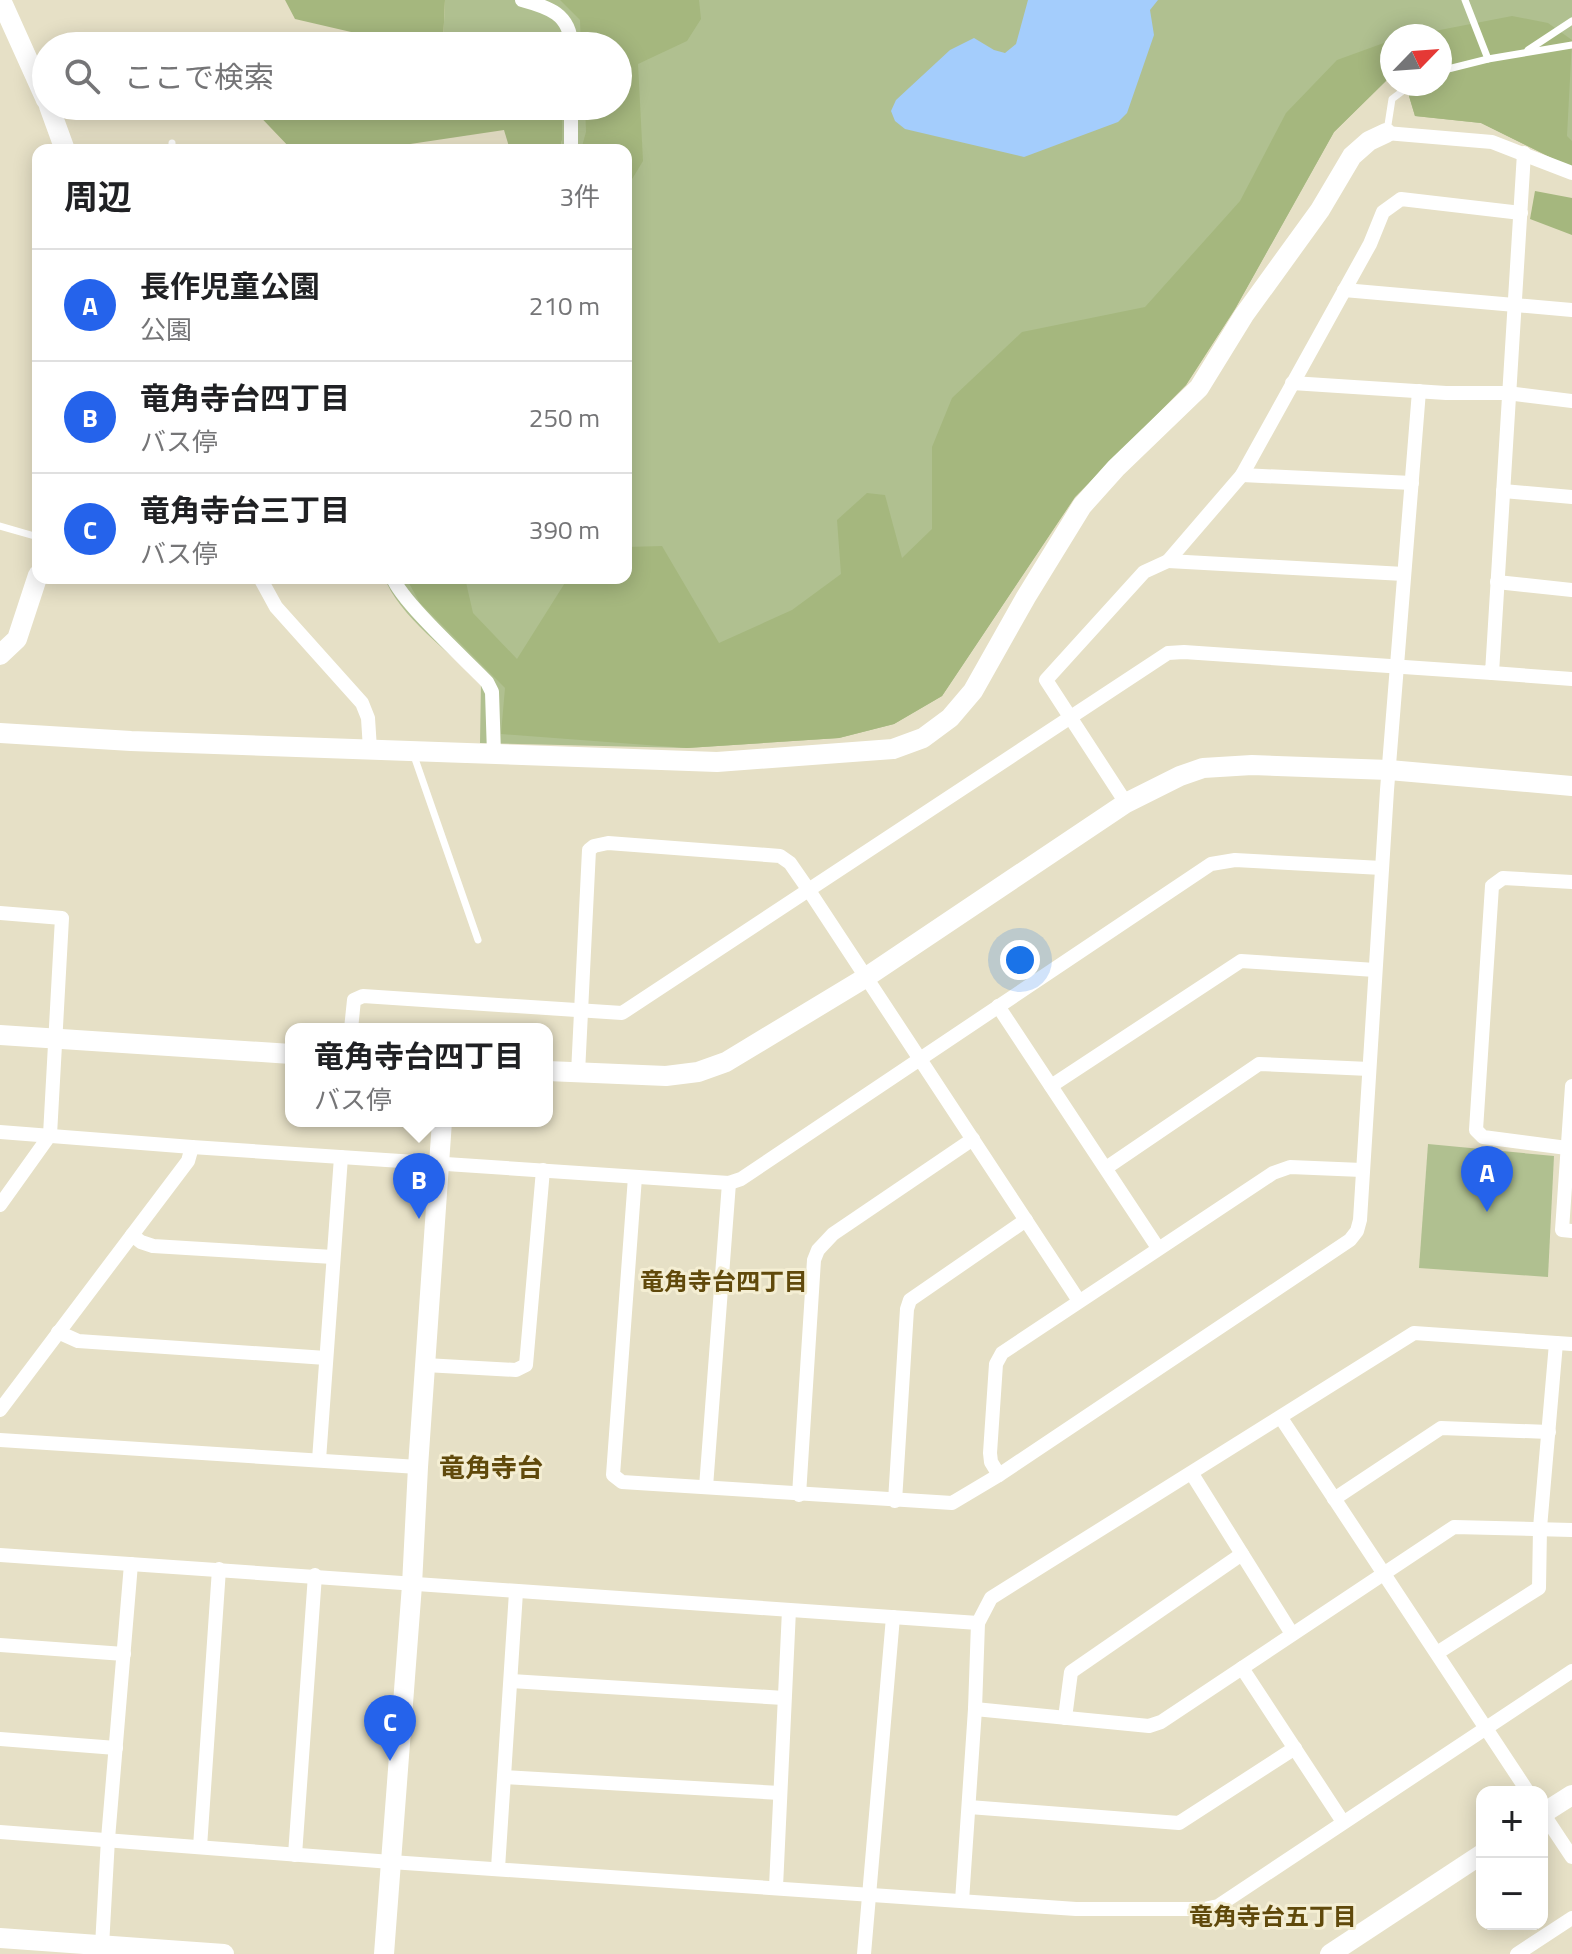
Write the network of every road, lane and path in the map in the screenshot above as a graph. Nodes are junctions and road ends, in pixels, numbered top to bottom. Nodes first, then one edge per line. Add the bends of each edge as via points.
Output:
1 (1, 0) edge
2 (522, 0) edge
3 (1465, 0) edge
4 (1572, 21) edge
5 (568, 32) edge
6 (1572, 45) edge
7 (1526, 52) junction
8 (1488, 59) junction
9 (1452, 68) edge
10 (32, 69) edge
11 (1396, 96) edge
12 (54, 120) edge
13 (571, 120) edge
14 (1386, 133) junction
15 (63, 144) edge
16 (571, 144) edge
17 (1524, 153) junction
18 (1572, 173) edge
19 (1521, 213) junction
20 (1344, 290) junction
21 (1514, 305) junction
22 (1572, 310) edge
23 (1292, 383) junction
24 (1419, 391) junction
25 (1507, 393) junction
26 (1572, 401) edge
27 (1242, 475) junction
28 (1412, 483) junction
29 (1503, 491) junction
30 (1572, 497) edge
31 (0, 526) edge
32 (32, 535) edge
33 (1168, 561) junction
34 (1404, 574) junction
35 (1497, 582) junction
36 (35, 584) edge
37 (263, 584) edge
38 (395, 584) edge
39 (1572, 590) edge
40 (0, 655) edge
41 (1397, 668) junction
42 (1492, 673) junction
43 (1572, 679) edge
44 (1070, 717) junction
45 (0, 733) edge
46 (370, 749) junction
47 (412, 750) junction
48 (494, 754) junction
49 (1389, 770) junction
50 (1572, 786) edge
51 (1126, 803) junction
52 (1382, 868) junction
53 (1572, 882) edge
54 (808, 889) junction
55 (0, 913) edge
56 (478, 940) dead end
57 (1375, 970) junction
58 (865, 978) junction
59 (998, 1006) junction
60 (581, 1011) junction
61 (351, 1023) edge
62 (0, 1035) edge
63 (56, 1038) junction
64 (285, 1054) edge
65 (920, 1059) junction
66 (1369, 1069) junction
67 (553, 1071) edge
68 (578, 1073) junction
69 (1051, 1086) junction
70 (1572, 1086) edge
71 (442, 1127) edge
72 (0, 1132) edge
73 (50, 1135) junction
74 (973, 1139) junction
75 (192, 1147) junction
76 (1567, 1148) junction
77 (341, 1157) junction
78 (440, 1163) junction
79 (1106, 1168) junction
80 (543, 1170) junction
81 (1362, 1170) junction
82 (635, 1177) junction
83 (729, 1183) junction
84 (0, 1205) edge
85 (1026, 1220) junction
86 (1572, 1231) edge
87 (132, 1235) junction
88 (1158, 1248) junction
89 (333, 1257) junction
90 (1079, 1301) junction
91 (58, 1332) junction
92 (1556, 1343) junction
93 (1572, 1344) edge
94 (326, 1358) junction
95 (425, 1365) junction
96 (0, 1410) edge
97 (1281, 1418) junction
98 (1549, 1432) junction
99 (0, 1440) edge
100 (319, 1460) junction
101 (418, 1467) junction
102 (1192, 1474) junction
103 (999, 1475) junction
104 (706, 1487) junction
105 (799, 1495) junction
106 (1334, 1499) junction
107 (895, 1501) junction
108 (1540, 1528) junction
109 (1572, 1530) edge
110 (1242, 1554) junction
111 (0, 1555) edge
112 (131, 1564) junction
113 (219, 1569) junction
114 (1384, 1573) junction
115 (315, 1575) junction
116 (412, 1585) junction
117 (516, 1592) junction
118 (789, 1610) junction
119 (893, 1617) junction
120 (978, 1623) junction
121 (1292, 1634) junction
122 (0, 1645) edge
123 (1437, 1653) junction
124 (124, 1654) junction
125 (1242, 1668) junction
126 (1572, 1671) edge
127 (511, 1681) junction
128 (784, 1698) junction
129 (975, 1709) junction
130 (1065, 1718) junction
131 (1487, 1729) junction
132 (0, 1739) edge
133 (116, 1748) junction
134 (1295, 1748) junction
135 (504, 1777) junction
136 (1524, 1786) edge
137 (780, 1793) junction
138 (1572, 1795) edge
139 (969, 1807) junction
140 (1548, 1809) edge
141 (1343, 1822) junction
142 (1548, 1822) edge
143 (0, 1832) edge
144 (108, 1839) junction
145 (200, 1847) junction
146 (295, 1855) junction
147 (1572, 1857) edge
148 (1476, 1858) edge
149 (391, 1862) junction
150 (498, 1868) junction
151 (776, 1887) junction
152 (867, 1895) junction
153 (962, 1901) junction
154 (1572, 1918) edge
155 (0, 1938) edge
156 (102, 1946) junction
157 (224, 1954) edge
158 (384, 1954) edge
159 (864, 1954) edge
160 (1330, 1954) edge
161 (1517, 1954) edge

1 - 10 street
2 - 5 street via 551,8 565,19
3 - 8 lane
4 - 7 lane
6 - 7 lane
7 - 8 lane
8 - 9 lane
11 - 14 lane
12 - 15 street
13 - 16 street
14 - 17 street via 1492,142
14 - 48 street via 1352,156 1199,388 1082,506 973,691 923,738 893,749 717,762
17 - 18 street
17 - 19 street
19 - 20 street via 1401,199 1383,212
19 - 21 street
20 - 21 street
20 - 23 street
21 - 22 street
21 - 25 street
23 - 24 street
23 - 27 street
24 - 25 street
24 - 28 street
25 - 26 street
25 - 29 street
27 - 28 street
27 - 33 street
28 - 34 street
29 - 30 street
29 - 35 street
31 - 32 lane
33 - 34 street
33 - 44 street via 1144,572 1046,680
34 - 41 street
35 - 39 street
35 - 42 street
36 - 40 street via 17,639
37 - 46 street via 276,607 362,703
38 - 48 street via 487,682 492,692
41 - 42 street
41 - 44 street via 1176,652
41 - 49 street
42 - 43 street
44 - 51 street
44 - 54 street
45 - 46 street
46 - 47 street
47 - 48 street
47 - 56 lane
49 - 50 street
49 - 51 street via 1212,767 1180,776
49 - 52 street
51 - 58 street
52 - 57 street
52 - 59 street via 1235,860 1211,864
53 - 76 street via 1503,878 1492,886 1476,1130 1483,1137
54 - 58 street
54 - 60 street via 627,1011
54 - 60 street via 790,863 773,854 594,846 587,857
55 - 63 street via 62,918
57 - 66 street
57 - 69 street via 1241,961
58 - 65 street
58 - 68 street via 712,1067 666,1076
59 - 65 street
59 - 69 street
60 - 61 street via 363,996 354,1000
60 - 68 street
62 - 63 street
63 - 64 street
63 - 73 street
65 - 74 street
65 - 83 street
66 - 79 street via 1259,1064
66 - 81 street
67 - 68 street
69 - 79 street
70 - 76 street
71 - 78 street
72 - 73 street
73 - 75 street
73 - 84 street
74 - 85 street
74 - 105 street via 833,1234 818,1250
75 - 77 street
75 - 87 street via 188,1161
76 - 86 street via 1562,1230
77 - 78 street
77 - 89 street
78 - 80 street
78 - 95 street
79 - 88 street
80 - 82 street
80 - 95 street via 526,1365 516,1370
81 - 88 street via 1282,1169
81 - 103 street via 1360,1220 1350,1240
82 - 83 street
82 - 104 street via 613,1475 622,1482
83 - 104 street
85 - 90 street
85 - 107 street via 910,1300
87 - 89 street via 153,1246
87 - 91 street
88 - 90 street
89 - 94 street
90 - 103 street via 998,1358 990,1453
91 - 94 street via 78,1341
91 - 96 street
92 - 93 street
92 - 97 street via 1414,1333
92 - 98 street
94 - 100 street
95 - 101 street
97 - 102 street
97 - 106 street
98 - 106 street via 1441,1428
98 - 108 street
99 - 100 street
100 - 101 street
101 - 116 street
102 - 110 street
102 - 120 street via 991,1598
103 - 107 street via 952,1503
104 - 105 street
105 - 107 street
106 - 114 street
108 - 109 street
108 - 114 street via 1454,1527
108 - 123 street via 1539,1588
110 - 121 street
110 - 130 street via 1071,1672
111 - 112 street
112 - 113 street
112 - 124 street
113 - 115 street
113 - 145 street
114 - 121 street
114 - 123 street
115 - 116 street
115 - 146 street
116 - 117 street
116 - 149 street
117 - 118 street
117 - 127 street
118 - 119 street
118 - 128 street
119 - 120 street
119 - 152 street
120 - 129 street
121 - 125 street
122 - 124 street
123 - 131 street
124 - 133 street
125 - 130 street via 1149,1726
125 - 134 street
126 - 131 street
127 - 128 street
127 - 135 street
128 - 137 street
129 - 130 street
129 - 139 street
131 - 136 street
131 - 141 street
132 - 133 street
133 - 144 street
134 - 139 street via 1179,1823
134 - 141 street
135 - 137 street
135 - 150 street
137 - 151 street
138 - 140 street
139 - 153 street
141 - 153 street via 1218,1906 1204,1909 1076,1909
142 - 147 street
143 - 144 street
144 - 145 street
144 - 156 street
145 - 146 street
146 - 149 street
148 - 160 street
149 - 150 street
149 - 158 street
150 - 151 street
151 - 152 street
152 - 153 street
152 - 159 street
154 - 161 street
155 - 156 street
156 - 157 street

